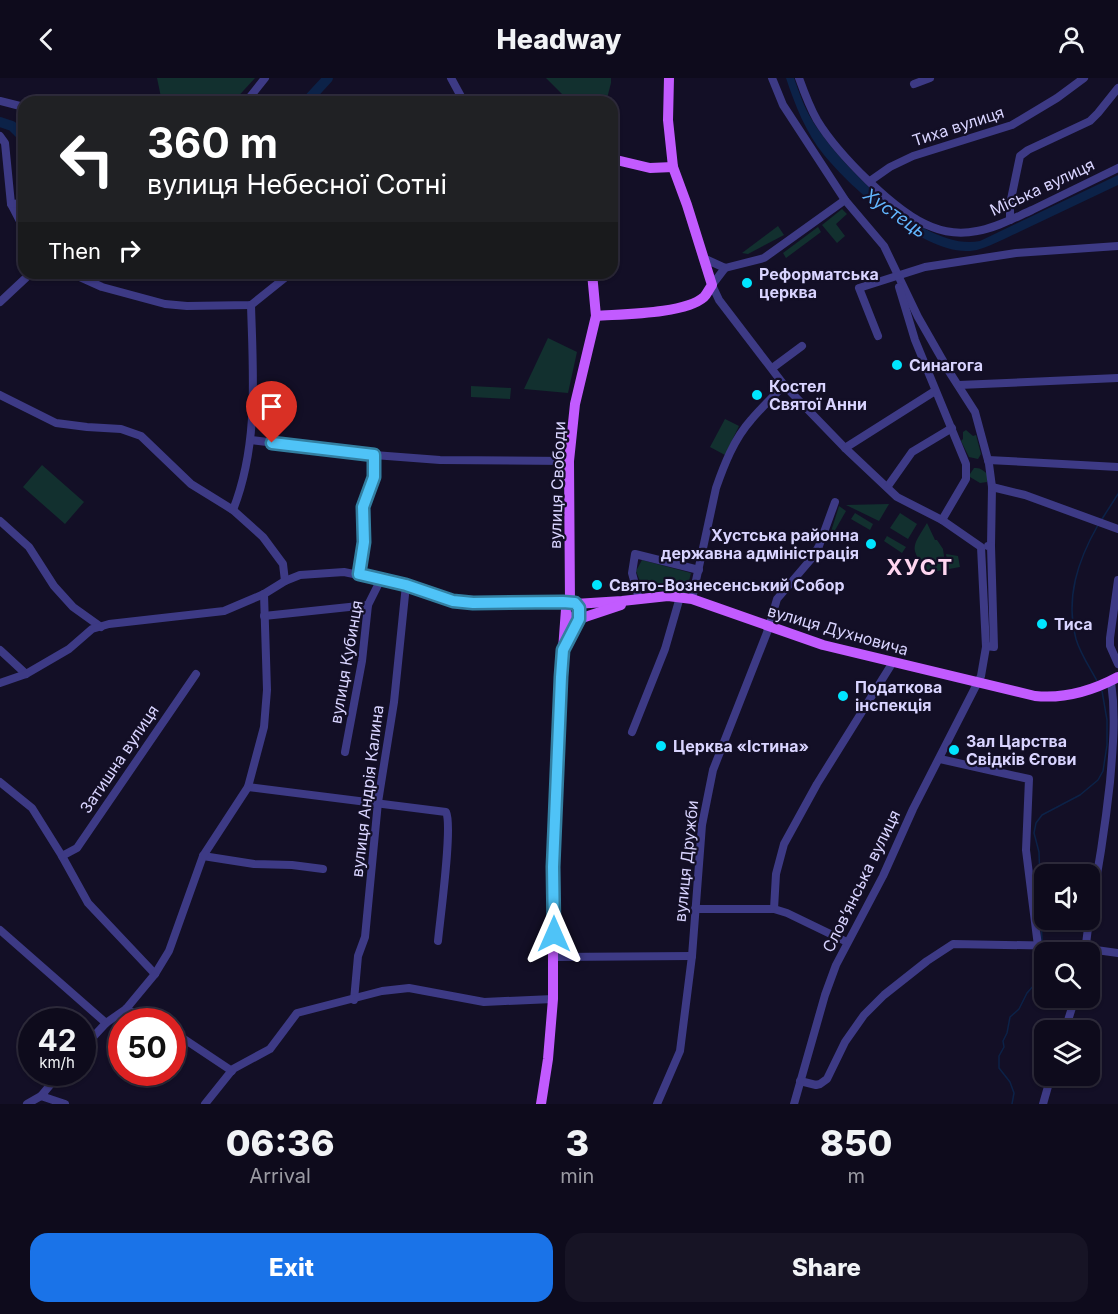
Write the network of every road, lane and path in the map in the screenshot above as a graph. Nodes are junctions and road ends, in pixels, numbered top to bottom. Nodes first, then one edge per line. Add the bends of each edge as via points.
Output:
1 (265, 78) edge
2 (451, 78) edge
3 (669, 78) edge
4 (772, 78) edge
5 (799, 78) edge
6 (930, 78) edge
7 (1084, 78) edge
8 (914, 84) dead end
9 (1118, 88) edge
10 (251, 96) edge
11 (461, 96) edge
12 (0, 101) edge
13 (18, 106) edge
14 (0, 136) edge
15 (618, 160) edge
16 (673, 167) junction
17 (1118, 168) edge
18 (870, 181) junction
19 (845, 200) junction
20 (18, 203) edge
21 (11, 204) junction
22 (18, 217) edge
23 (1010, 220) junction
24 (1118, 246) edge
25 (703, 258) junction
26 (725, 268) junction
27 (897, 275) junction
28 (25, 279) edge
29 (84, 279) edge
30 (284, 279) edge
31 (593, 279) edge
32 (712, 285) junction
33 (0, 302) edge
34 (251, 305) junction
35 (596, 316) junction
36 (878, 336) dead end
37 (802, 346) dead end
38 (775, 366) dead end
39 (1118, 378) edge
40 (784, 385) junction
41 (959, 386) junction
42 (935, 391) junction
43 (0, 395) edge
44 (952, 428) junction
45 (251, 440) junction
46 (845, 448) junction
47 (374, 455) junction
48 (991, 460) junction
49 (569, 461) junction
50 (1118, 467) edge
51 (888, 486) junction
52 (992, 487) junction
53 (835, 502) dead end
54 (234, 510) junction
55 (942, 520) junction
56 (0, 521) edge
57 (1118, 529) edge
58 (991, 546) junction
59 (981, 547) junction
60 (283, 564) junction
61 (699, 570) junction
62 (359, 574) junction
63 (300, 575) junction
64 (381, 579) junction
65 (1118, 580) edge
66 (285, 581) junction
67 (406, 585) junction
68 (264, 594) junction
69 (680, 597) junction
70 (637, 599) junction
71 (692, 599) junction
72 (368, 605) junction
73 (570, 606) junction
74 (264, 616) junction
75 (578, 620) junction
76 (101, 627) junction
77 (768, 627) junction
78 (986, 647) junction
79 (0, 650) edge
80 (563, 650) junction
81 (893, 662) junction
82 (1118, 664) edge
83 (26, 674) junction
84 (196, 674) dead end
85 (979, 682) junction
86 (0, 683) edge
87 (1107, 683) edge
88 (632, 732) dead end
89 (345, 752) dead end
90 (940, 759) junction
91 (0, 782) edge
92 (248, 787) junction
93 (378, 802) junction
94 (62, 856) junction
95 (203, 856) junction
96 (1100, 864) edge
97 (323, 869) dead end
98 (695, 909) junction
99 (774, 909) junction
100 (0, 930) edge
101 (438, 941) dead end
102 (847, 942) junction
103 (1038, 942) edge
104 (1034, 946) edge
105 (1100, 952) edge
106 (1118, 953) edge
107 (692, 956) junction
108 (554, 957) junction
109 (155, 974) junction
110 (354, 999) junction
111 (552, 999) junction
112 (127, 1008) edge
113 (106, 1023) joint
114 (96, 1034) edge
115 (186, 1041) edge
116 (232, 1071) junction
117 (800, 1081) junction
118 (50, 1086) edge
119 (1048, 1086) edge
120 (41, 1096) junction
121 (27, 1104) edge
122 (65, 1104) edge
123 (206, 1104) edge
124 (541, 1104) edge
125 (657, 1104) edge
126 (794, 1104) edge
127 (1042, 1104) edge

1 - 10 street
2 - 11 street
3 - 16 main road
4 - 19 street via 783,105
5 - 18 street, Міська вулиця via 818,120
6 - 8 street
7 - 18 street, Тиха вулиця via 1012,125 913,156
9 - 23 street via 1089,121 1020,156
12 - 13 street
14 - 21 street via 5,144
15 - 16 main road via 650,168
16 - 25 main road
17 - 23 street, Міська вулиця
18 - 23 street, Міська вулиця via 914,218 938,229 978,231
19 - 26 street via 764,258
19 - 27 street via 884,246
20 - 21 street
21 - 22 street
24 - 27 street via 1016,253
25 - 26 street
25 - 32 main road
26 - 32 street
27 - 36 street via 859,288
27 - 41 street
27 - 42 street
28 - 33 street
29 - 34 street via 165,304
30 - 34 street
31 - 35 main road, вулиця Свободи
32 - 35 main road via 700,299 679,307
32 - 40 street via 724,308
34 - 45 street
35 - 49 main road, вулиця Свободи via 575,404
37 - 38 street
39 - 41 street
40 - 46 street
40 - 61 street via 750,421 725,464 716,488
41 - 48 street via 975,412
42 - 44 street
42 - 46 street
43 - 54 street via 56,423 121,429 141,436 190,484
44 - 51 street via 912,452
44 - 55 street via 966,464 966,479
45 - 47 street
45 - 54 street
46 - 51 street
47 - 49 street
47 - 62 street via 374,477 363,507 364,542
48 - 50 street
48 - 52 street
49 - 73 main road, вулиця Свободи
51 - 55 street via 897,497
52 - 57 street
52 - 58 street
53 - 77 street, вулиця Дружби via 819,546 777,599
54 - 60 street via 263,537
55 - 59 street
56 - 76 street via 29,547 73,607
58 - 59 street
58 - 78 street via 994,647
59 - 78 street
60 - 63 street
60 - 66 street
61 - 70 street via 635,554 632,573
61 - 71 street
62 - 63 street
62 - 64 street
63 - 66 street
64 - 67 street
64 - 72 street, вулиця Кубинця
65 - 82 street via 1110,646
66 - 68 street
67 - 73 street via 453,601 563,602
67 - 93 street, вулиця Андрія Калина
68 - 74 street
68 - 76 street via 224,610
69 - 70 main road, вулиця Духновича
69 - 71 main road, вулиця Духновича
69 - 88 street via 665,649
70 - 73 main road
70 - 75 main road
71 - 77 main road, вулиця Духновича
72 - 74 street
72 - 89 street, вулиця Кубинця
73 - 75 main road via 580,610
73 - 80 main road
74 - 92 street via 264,726
75 - 80 main road
76 - 83 street
77 - 81 main road, вулиця Духновича
77 - 98 street, вулиця Дружби via 713,770 702,825
78 - 85 street, Словʼянська вулиця
79 - 83 street
80 - 108 main road via 553,867
81 - 85 main road, вулиця Духновича
81 - 99 street via 784,844 776,874
83 - 86 street
84 - 94 street, Затишна вулиця via 77,848
85 - 87 main road, вулиця Духновича via 1045,697 1069,696
85 - 90 street, Словʼянська вулиця
87 - 96 street via 1115,722
90 - 102 street, Словʼянська вулиця
90 - 103 street via 1029,779 1026,850
91 - 94 street via 32,808
92 - 93 street
92 - 95 street
93 - 101 street via 446,812 449,819
93 - 110 street, вулиця Андрія Калина via 365,937 358,956
94 - 109 street via 88,903
95 - 97 street
95 - 109 street via 169,951
98 - 99 street
98 - 107 street, вулиця Дружби
99 - 102 street
100 - 113 street
102 - 117 street, Словʼянська вулиця via 825,995
104 - 117 street via 948,946 864,1015 827,1079 816,1085
105 - 106 street
107 - 108 street
107 - 125 street, вулиця Дружби via 680,1051
108 - 111 main road
109 - 112 street
110 - 111 street via 410,988 484,1002
110 - 116 street via 297,1013 270,1049
111 - 124 main road
113 - 114 street
115 - 116 street
116 - 123 street
117 - 126 street, Словʼянська вулиця
118 - 120 street
119 - 127 street
120 - 121 street
120 - 122 street

